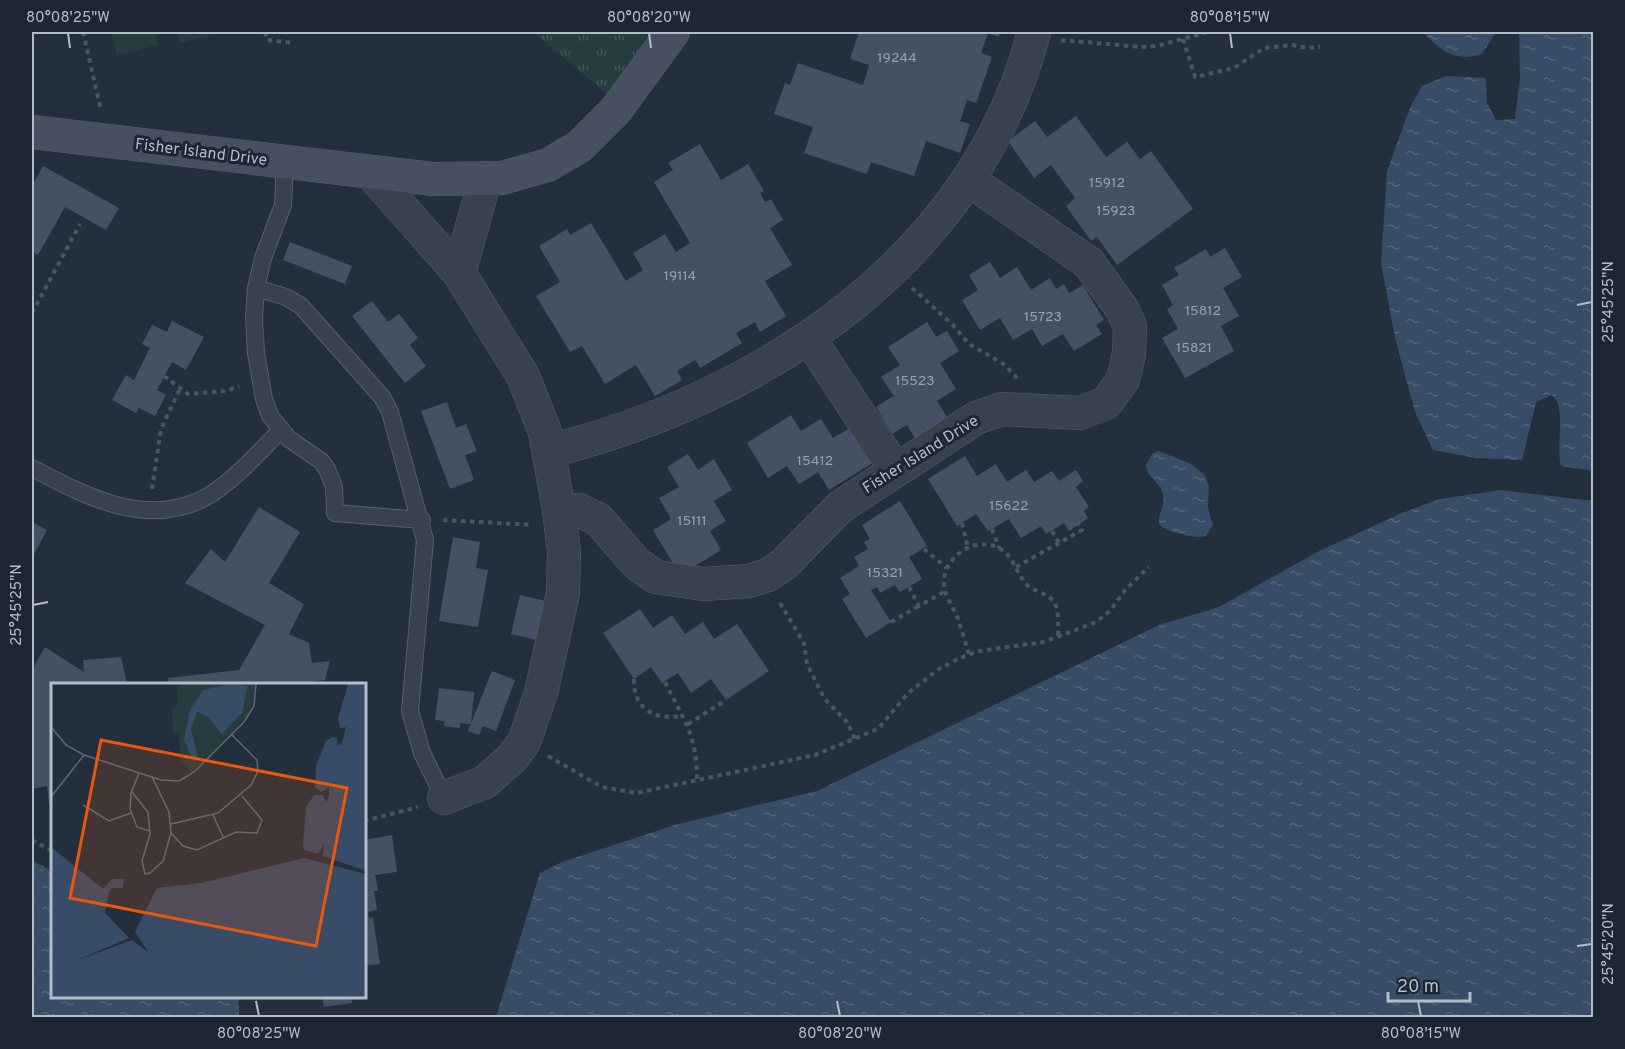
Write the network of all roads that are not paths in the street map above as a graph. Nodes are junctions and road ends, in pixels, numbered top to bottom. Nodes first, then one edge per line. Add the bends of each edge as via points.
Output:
1 (673, 32) edge
2 (1034, 34) edge
3 (32, 132) edge
4 (285, 163) junction
5 (370, 172) junction
6 (485, 180) junction
7 (969, 180) junction
8 (459, 273) junction
9 (256, 288) junction
10 (809, 338) junction
11 (280, 431) junction
12 (549, 451) junction
13 (32, 468) edge
14 (895, 470) junction
15 (560, 518) junction
16 (422, 520) junction
17 (444, 798) joint

1 - 6 street, Fisher Island Drive via 616,110 580,146 534,170
2 - 7 street via 1001,126
3 - 4 street, Fisher Island Drive
4 - 5 street, Fisher Island Drive
4 - 9 lane via 283,205 262,258
5 - 6 street, Fisher Island Drive
5 - 8 street
6 - 8 street
7 - 10 street via 892,270
7 - 14 street, Fisher Island Drive via 1089,263 1130,326 1126,372 1106,403 1080,413 1002,409 976,418
8 - 12 street via 523,376
9 - 11 lane via 254,336 259,377 267,407
9 - 16 lane via 301,306 382,397
10 - 12 street via 651,419
10 - 14 street
11 - 13 lane via 234,477 211,494 182,506 150,510 101,502
11 - 16 lane via 327,469 334,487 335,513
12 - 15 street
14 - 15 street, Fisher Island Drive via 840,507 791,558 768,575 749,581 720,584 665,579 636,563 593,516 578,510
15 - 17 street via 564,573 560,614 541,693 524,742 485,782
16 - 17 lane via 425,550 410,711 422,753

